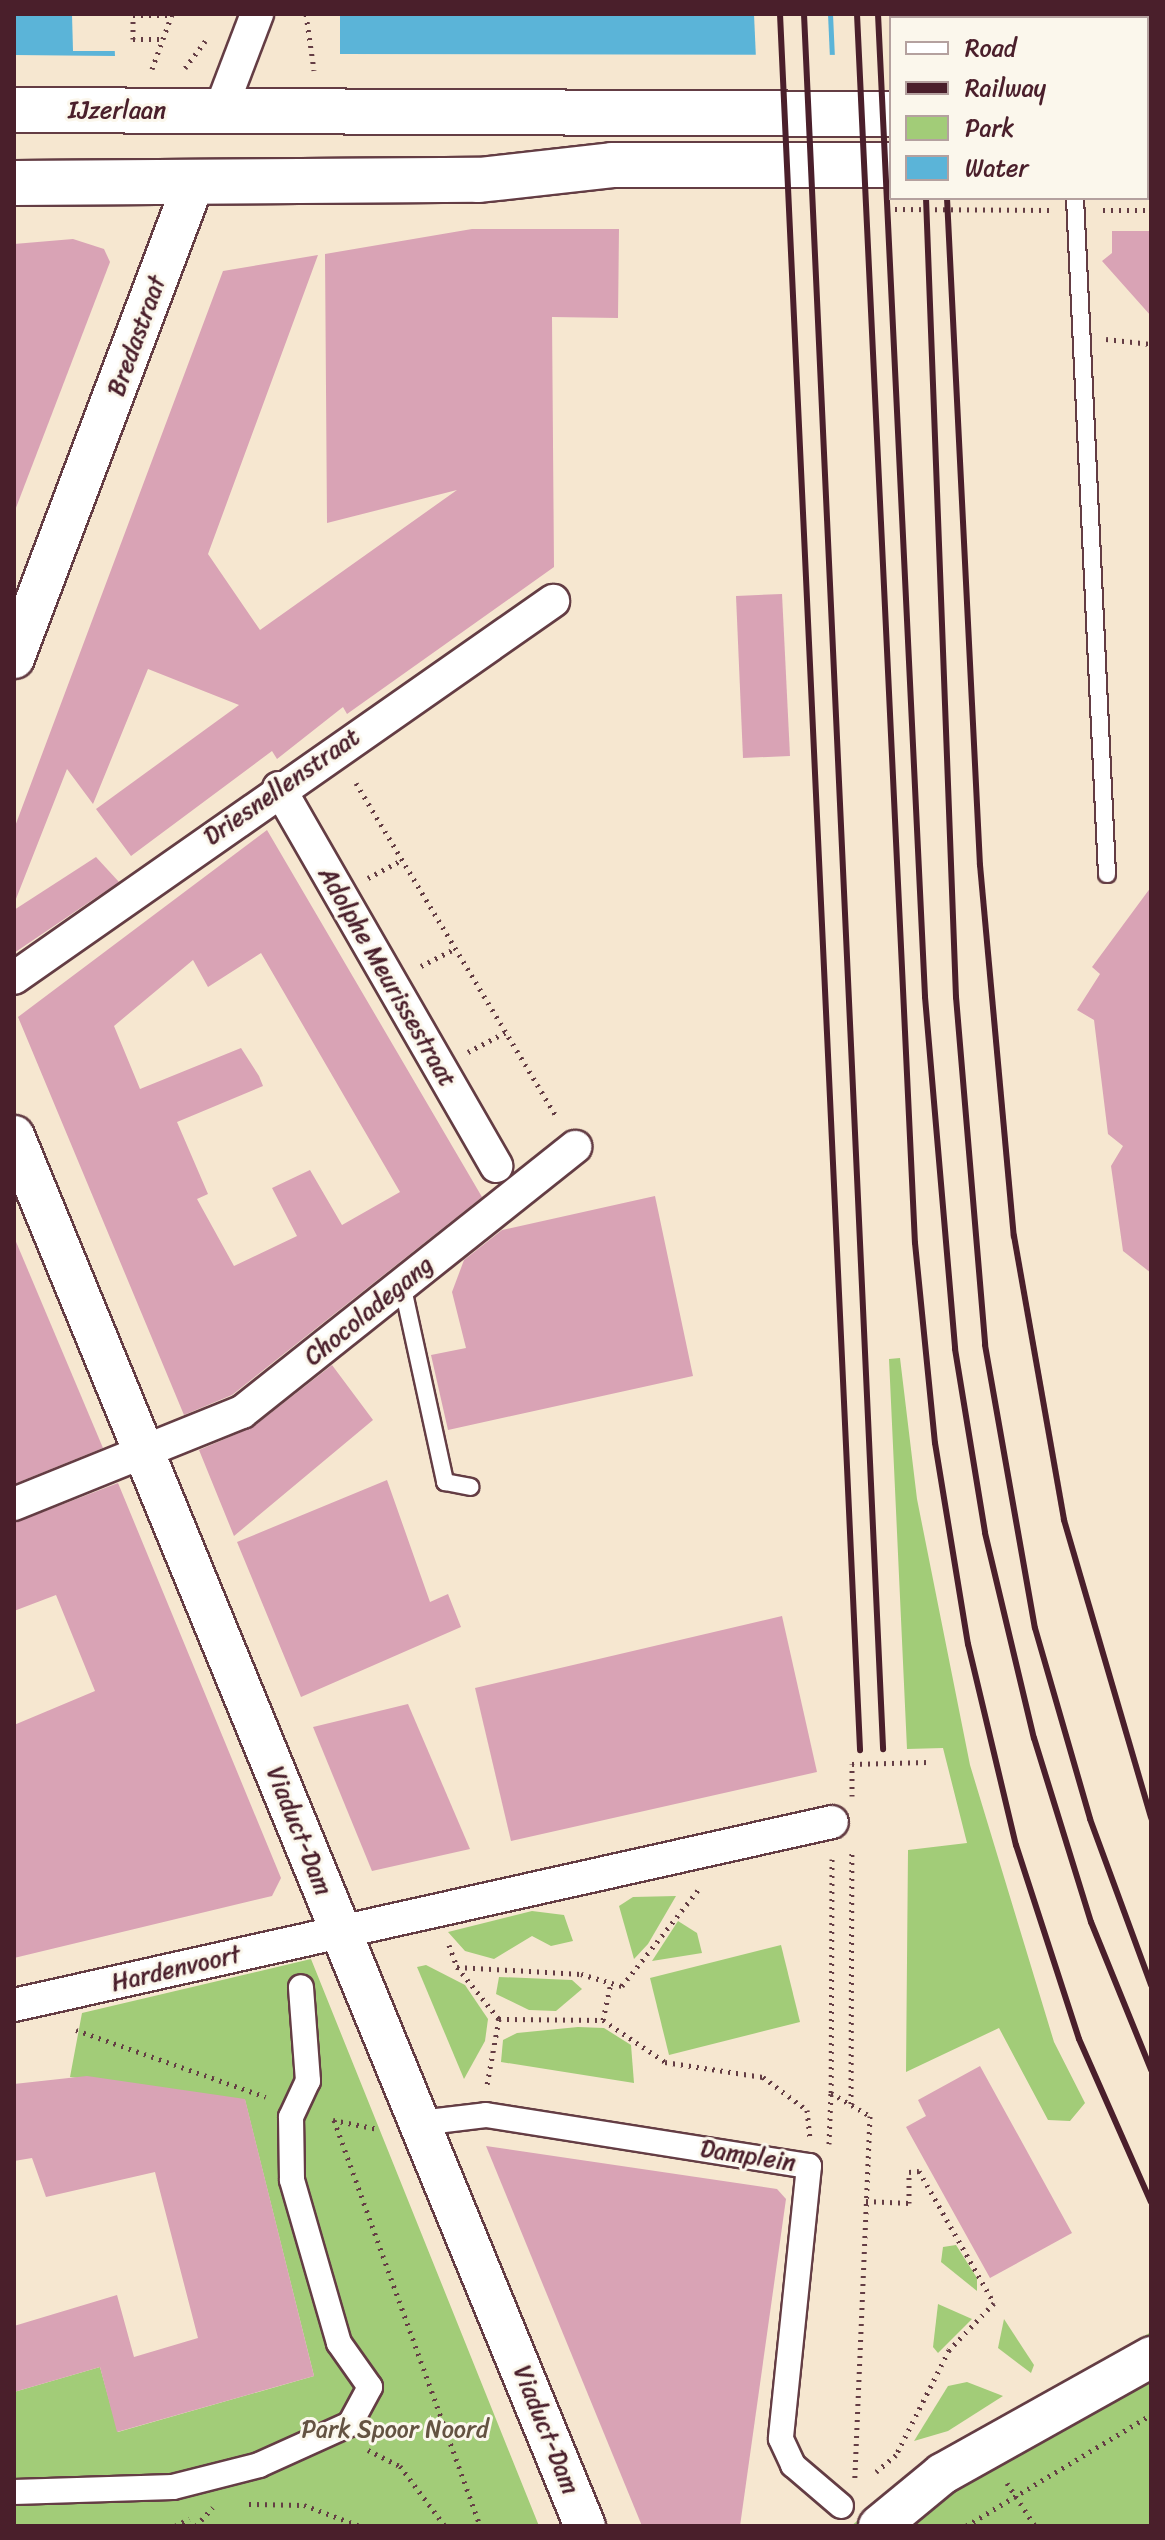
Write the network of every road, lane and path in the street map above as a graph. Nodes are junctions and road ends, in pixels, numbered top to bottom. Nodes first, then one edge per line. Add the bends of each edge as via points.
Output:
1 (171, 14) edge
2 (257, 14) edge
3 (306, 14) edge
4 (133, 15) edge
5 (210, 28) dead end
6 (162, 39) junction
7 (150, 74) dead end
8 (173, 74) dead end
9 (315, 74) dead end
10 (14, 110) edge
11 (220, 111) junction
12 (889, 114) edge
13 (889, 165) edge
14 (194, 182) junction
15 (14, 183) edge
16 (1075, 200) edge
17 (1081, 338) junction
18 (1151, 344) edge
19 (553, 601) dead end
20 (14, 658) edge
21 (286, 799) junction
22 (1107, 874) dead end
23 (14, 978) edge
24 (506, 1032) junction
25 (493, 1039) dead end
26 (14, 1136) edge
27 (575, 1147) joint
28 (496, 1166) dead end
29 (402, 1284) junction
30 (149, 1453) junction
31 (471, 1487) dead end
32 (14, 1504) edge
33 (928, 1762) dead end
34 (846, 1821) junction
35 (749, 1841) junction
36 (436, 1910) junction
37 (339, 1932) junction
38 (457, 1967) junction
39 (611, 1983) junction
40 (301, 1987) dead end
41 (14, 2005) edge
42 (499, 2019) junction
43 (603, 2020) junction
44 (71, 2028) dead end
45 (831, 2093) junction
46 (851, 2105) junction
47 (486, 2115) junction
48 (291, 2117) junction
49 (334, 2120) junction
50 (420, 2123) junction
51 (378, 2129) dead end
52 (819, 2160) junction
53 (866, 2201) junction
54 (1151, 2357) edge
55 (1151, 2415) edge
56 (1000, 2473) dead end
57 (14, 2492) edge
58 (1015, 2496) junction
59 (234, 2506) dead end
60 (841, 2506) dead end
61 (222, 2508) dead end
62 (175, 2526) edge
63 (360, 2526) edge
64 (480, 2526) edge
65 (585, 2526) edge
66 (879, 2526) edge
67 (966, 2526) edge
68 (1035, 2526) edge

1 - 4 path
1 - 6 path
2 - 11 street, Bredastraat
3 - 9 path
4 - 6 path via 133,39
5 - 8 path via 190,65
6 - 7 path
10 - 11 main road, IJzerlaan
11 - 12 main road, IJzerlaan
11 - 14 main road, Bredastraat
13 - 14 main road via 612,165 479,180
14 - 15 main road
14 - 20 street, Bredastraat
16 - 17 lane
17 - 18 path
17 - 22 lane
19 - 21 street, Driesnellenstraat
21 - 23 street, Driesnellenstraat
21 - 24 path via 352,776
21 - 28 street, Adolphe Meurissestraat
24 - 25 path
24 - 27 path
26 - 30 street, Viaduct-Dam
27 - 29 street, Chocoladegang
29 - 30 street, Chocoladegang via 242,1412
29 - 31 lane via 445,1482
30 - 32 street, Chocoladegang
30 - 37 street, Viaduct-Dam
33 - 34 path via 852,1764
34 - 35 street
34 - 45 path
34 - 46 path
35 - 36 street
35 - 39 path via 669,1919 622,1986
36 - 37 street
36 - 38 path
37 - 41 street, Hardenvoort via 300,1952
37 - 50 street, Viaduct-Dam
38 - 39 path
38 - 42 path
39 - 43 path
40 - 48 street via 308,2081
42 - 43 path
42 - 47 path
43 - 52 path via 665,2062 763,2077 807,2110
44 - 48 path via 259,2091
45 - 46 path
45 - 52 path
46 - 53 path via 870,2116
47 - 50 street, Damplein
47 - 52 street, Damplein
48 - 49 path
48 - 57 street via 292,2180 311,2261 339,2343 370,2387 350,2424 259,2465 173,2487
49 - 51 path
49 - 64 path
50 - 65 street, Viaduct-Dam
52 - 60 street, Damplein via 781,2439 793,2465
53 - 53 path via 861,2339 855,2492 896,2455 949,2350 994,2303 919,2171 909,2172 909,2203
54 - 66 street via 942,2474
55 - 58 path
56 - 58 path
58 - 67 path
58 - 68 path
59 - 63 path via 304,2505
61 - 62 path

